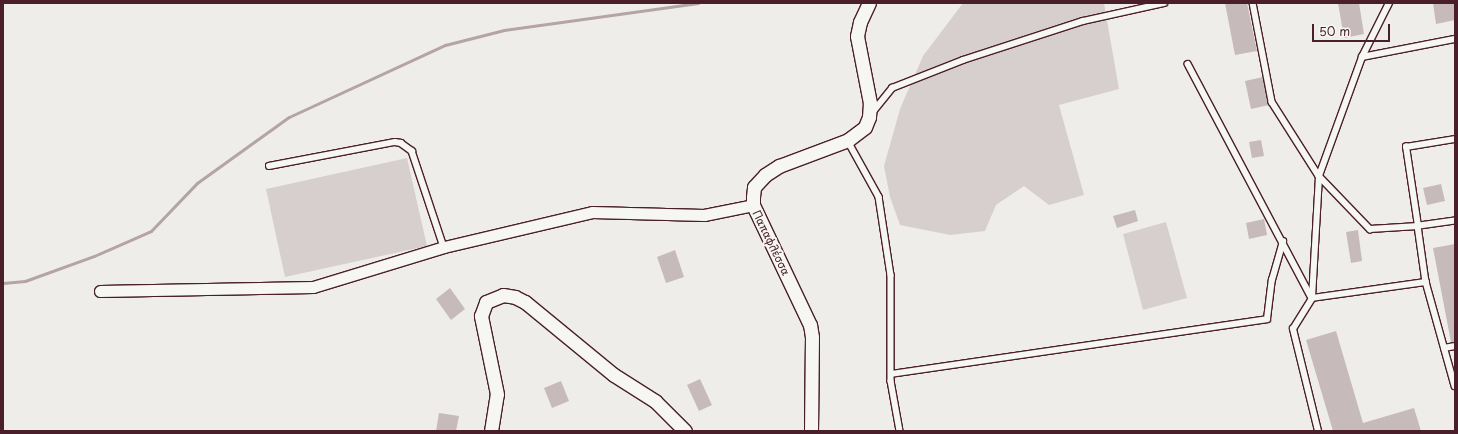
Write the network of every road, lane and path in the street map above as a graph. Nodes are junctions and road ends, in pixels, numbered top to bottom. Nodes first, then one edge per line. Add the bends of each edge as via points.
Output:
1 (869, 3) edge
2 (1164, 3) edge
3 (1253, 3) edge
4 (1389, 3) edge
5 (1455, 39) edge
6 (1362, 57) junction
7 (1188, 64) dead end
8 (869, 118) junction
9 (1455, 139) edge
10 (848, 140) junction
11 (269, 166) dead end
12 (1319, 176) junction
13 (753, 205) junction
14 (1455, 221) edge
15 (1418, 226) junction
16 (1283, 242) junction
17 (444, 247) junction
18 (1426, 282) junction
19 (100, 291) dead end
20 (1312, 298) junction
21 (1455, 346) edge
22 (1444, 348) junction
23 (891, 374) junction
24 (1455, 386) edge
25 (491, 431) edge
26 (685, 431) edge
27 (811, 431) edge
28 (900, 431) edge
29 (1318, 431) edge

1 - 8 street via 857,36 870,103
2 - 8 lane via 1083,21 963,60 892,88
3 - 12 lane via 1272,102
4 - 6 lane
5 - 6 lane
6 - 12 lane
7 - 16 lane
8 - 10 street, Παπαφλέσσα via 865,127
9 - 15 lane via 1406,147
10 - 13 street, Παπαφλέσσα via 772,170 754,187
10 - 23 lane via 878,197 891,274
11 - 17 lane via 395,142 406,145 412,151
12 - 15 lane via 1370,229
12 - 20 lane
13 - 17 street via 704,215 592,212
13 - 27 street, Παπαφλέσσα via 810,326
14 - 15 lane
15 - 18 lane
16 - 20 lane
16 - 23 lane via 1272,280 1267,319
17 - 19 street via 313,287
18 - 20 lane
18 - 22 lane
20 - 29 lane via 1293,329
21 - 22 lane
22 - 24 lane
23 - 28 lane
25 - 26 street via 497,394 480,316 486,302 503,295 525,302 614,375 655,401

